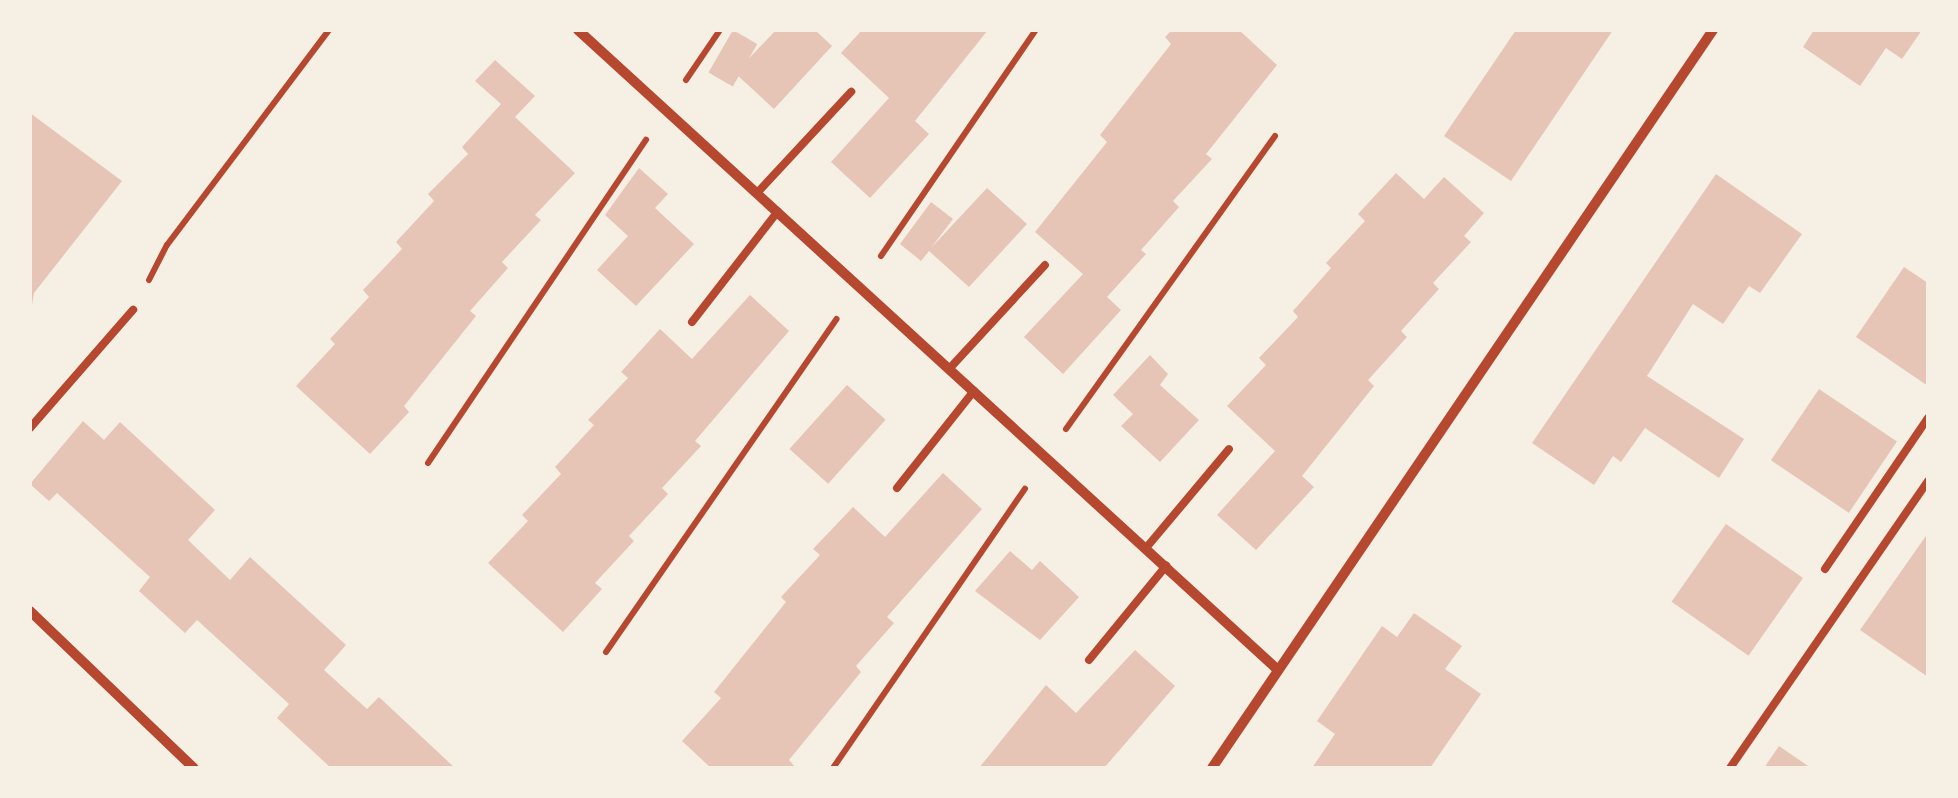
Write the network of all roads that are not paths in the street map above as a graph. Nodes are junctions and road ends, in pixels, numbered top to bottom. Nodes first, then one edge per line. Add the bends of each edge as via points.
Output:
1 (578, 30) edge
2 (1713, 30) edge
3 (851, 92) dead end
4 (758, 192) junction
5 (778, 211) junction
6 (1045, 266) dead end
7 (132, 310) road end
8 (692, 322) dead end
9 (950, 368) junction
10 (974, 391) junction
11 (1928, 418) edge
12 (30, 428) edge
13 (1229, 449) dead end
14 (1928, 481) edge
15 (897, 488) dead end
16 (1146, 548) junction
17 (1166, 566) junction
18 (1825, 570) dead end
19 (30, 612) edge
20 (1089, 660) dead end
21 (1278, 670) junction
22 (194, 768) edge
23 (1212, 768) edge
24 (1730, 768) edge

1 - 4 street
2 - 21 street
3 - 4 lane
4 - 5 street
5 - 8 lane
5 - 9 street
6 - 9 lane
7 - 12 lane
9 - 10 street
10 - 15 lane
10 - 16 street
11 - 18 lane
13 - 16 lane
14 - 24 lane
16 - 17 street
17 - 20 lane
17 - 21 street
19 - 22 street
21 - 23 street

